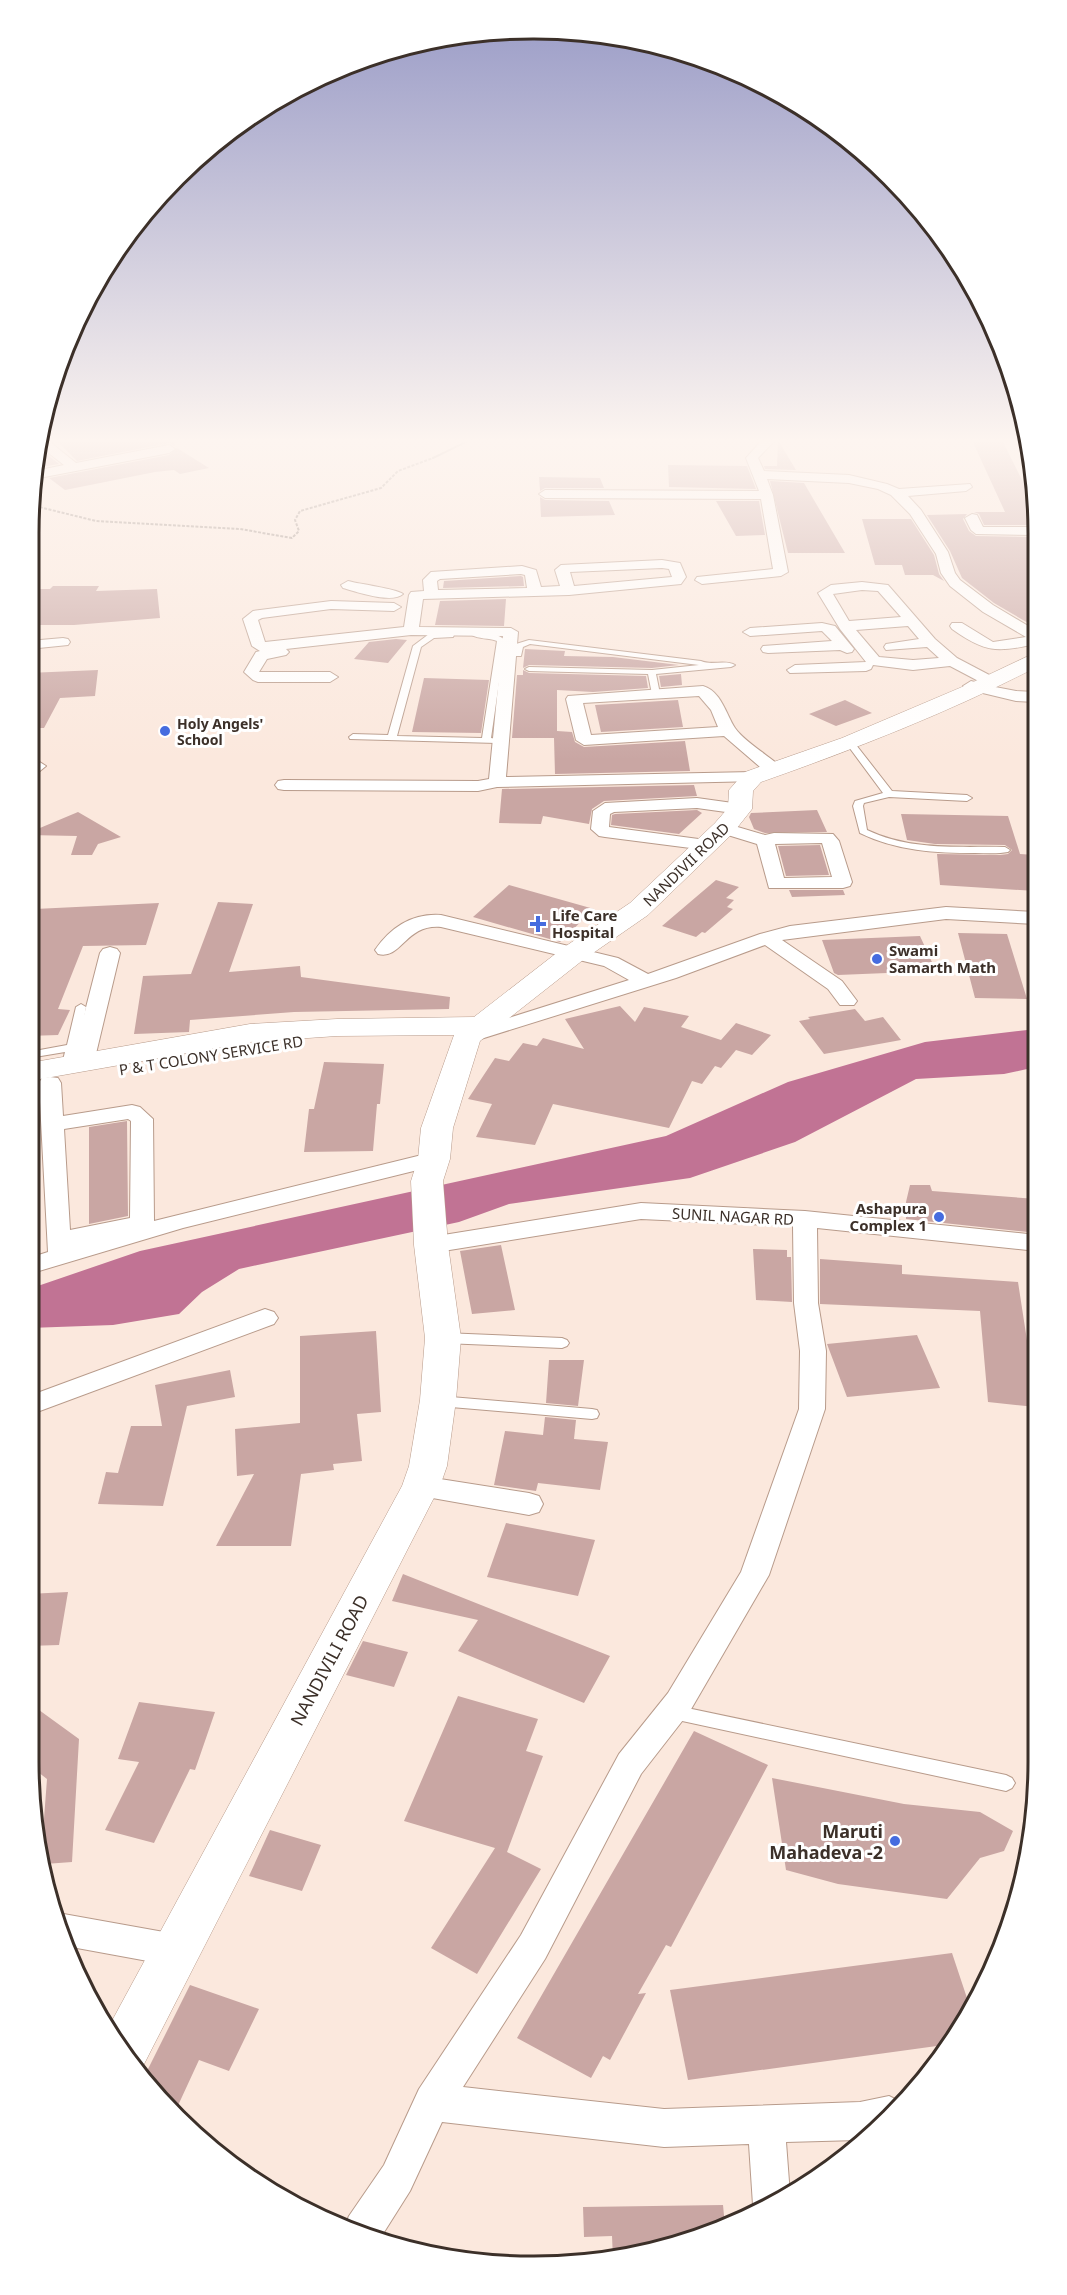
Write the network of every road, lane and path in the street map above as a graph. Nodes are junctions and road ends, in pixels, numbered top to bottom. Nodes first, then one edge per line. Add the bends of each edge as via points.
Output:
1 (776, 545) edge
2 (936, 545) edge
3 (702, 580) dead end
4 (348, 585) dead end
5 (569, 591) junction
6 (535, 592) junction
7 (424, 595) junction
8 (361, 606) junction
9 (394, 607) dead end
10 (512, 621) junction
11 (911, 621) junction
12 (364, 624) dead end
13 (844, 626) junction
14 (957, 626) dead end
15 (415, 632) junction
16 (750, 632) dead end
17 (1028, 633) edge
18 (1028, 639) edge
19 (63, 642) dead end
20 (930, 642) junction
21 (39, 644) edge
22 (357, 644) dead end
23 (844, 645) junction
24 (310, 646) junction
25 (891, 646) dead end
26 (768, 649) dead end
27 (518, 654) dead end
28 (952, 662) junction
29 (1028, 662) edge
30 (731, 665) dead end
31 (866, 666) junction
32 (705, 667) junction
33 (915, 668) junction
34 (529, 669) dead end
35 (795, 670) dead end
36 (652, 672) junction
37 (299, 677) junction
38 (330, 677) dead end
39 (983, 685) junction
40 (656, 694) junction
41 (1028, 695) edge
42 (728, 731) junction
43 (353, 737) dead end
44 (392, 738) junction
45 (494, 741) junction
46 (850, 743) junction
47 (763, 773) junction
48 (497, 782) junction
49 (284, 785) dead end
50 (889, 794) junction
51 (967, 798) dead end
52 (723, 827) junction
53 (765, 841) dead end
54 (1005, 850) dead end
55 (1028, 918) edge
56 (766, 938) junction
57 (386, 950) dead end
58 (110, 953) dead end
59 (573, 954) junction
60 (645, 981) junction
61 (847, 1001) dead end
62 (81, 1006) dead end
63 (474, 1031) junction
64 (39, 1061) edge
65 (58, 1071) edge
66 (53, 1124) junction
67 (430, 1170) junction
68 (805, 1219) junction
69 (1028, 1243) edge
70 (431, 1244) junction
71 (59, 1248) junction
72 (39, 1260) edge
73 (265, 1318) dead end
74 (443, 1338) junction
75 (562, 1343) dead end
76 (438, 1400) junction
77 (39, 1402) edge
78 (592, 1414) dead end
79 (421, 1486) junction
80 (530, 1504) dead end
81 (672, 1711) junction
82 (1006, 1783) dead end
83 (69, 1931) edge
84 (175, 1950) junction
85 (127, 2044) edge
86 (432, 2102) junction
87 (876, 2118) edge
88 (766, 2124) junction
89 (771, 2195) edge
90 (365, 2226) edge

1 - 3 street via 781,572
2 - 17 street via 944,554 949,576 998,615
4 - 7 street via 369,591
5 - 5 street via 631,587 679,577 675,566 662,564 563,568
5 - 6 street
6 - 7 street
6 - 7 street via 531,573 522,570 436,575
7 - 15 street
8 - 9 street
8 - 12 street
8 - 24 street via 258,614 249,619 260,647
10 - 15 street
10 - 15 street via 515,603 509,600 450,604 447,599 424,599
10 - 45 street
11 - 13 street
11 - 13 street via 883,588 826,590
11 - 20 street
13 - 33 street via 874,661
14 - 18 street via 983,645 994,647
15 - 24 street
16 - 23 street via 822,627 830,629
19 - 21 street
20 - 25 street
20 - 28 street
22 - 24 street
23 - 26 street
23 - 31 street
24 - 37 street
24 - 37 street via 261,655 255,674
27 - 32 lane via 519,646 530,642 702,663
28 - 33 street
28 - 39 street
29 - 39 street
30 - 32 lane
31 - 33 street via 901,674
31 - 35 street
32 - 36 lane
33 - 39 street
34 - 36 lane
36 - 40 lane
37 - 38 street
39 - 41 street
39 - 46 street
40 - 42 street via 703,691 718,709
40 - 42 street via 574,699 584,740
42 - 47 street
43 - 44 lane
44 - 45 lane
44 - 45 lane via 417,646 439,634 490,635 501,640
45 - 48 street
46 - 47 street
46 - 50 lane
47 - 48 street
47 - 52 street, NANDIVII ROAD via 741,790
48 - 49 street via 478,786
50 - 51 lane
50 - 54 lane via 860,801 863,831 898,846
52 - 52 street via 697,803 611,807 602,811 600,829
52 - 53 street
52 - 59 street, NANDIVII ROAD via 639,909
55 - 56 street via 946,913
56 - 60 street
56 - 61 street via 835,985
57 - 59 street via 415,922 426,919
58 - 65 street
59 - 60 street via 611,962
59 - 63 street, NANDIVII ROAD
60 - 63 street
62 - 65 lane
63 - 65 street, P & T COLONY SERVICE RD via 266,1043
63 - 67 street via 437,1128
64 - 65 lane
65 - 66 street
66 - 71 street
66 - 71 street via 132,1112 142,1119 142,1222
67 - 70 street
67 - 71 street
68 - 69 street, SUNIL NAGAR RD
68 - 70 street, SUNIL NAGAR RD via 641,1211
68 - 81 street via 806,1303 813,1351 812,1409 755,1575
70 - 74 street, NANDIVILI ROAD
71 - 72 street
73 - 77 street
74 - 75 lane
74 - 76 street, NANDIVILI ROAD
76 - 78 lane
76 - 79 street, NANDIVILI ROAD
79 - 80 street
79 - 84 street, NANDIVILI ROAD
81 - 82 lane
81 - 86 street via 630,1764 533,1947
83 - 84 street
84 - 85 street, NANDIVILI ROAD
86 - 88 street via 664,2128
86 - 90 street via 397,2178
87 - 88 street
88 - 89 street

